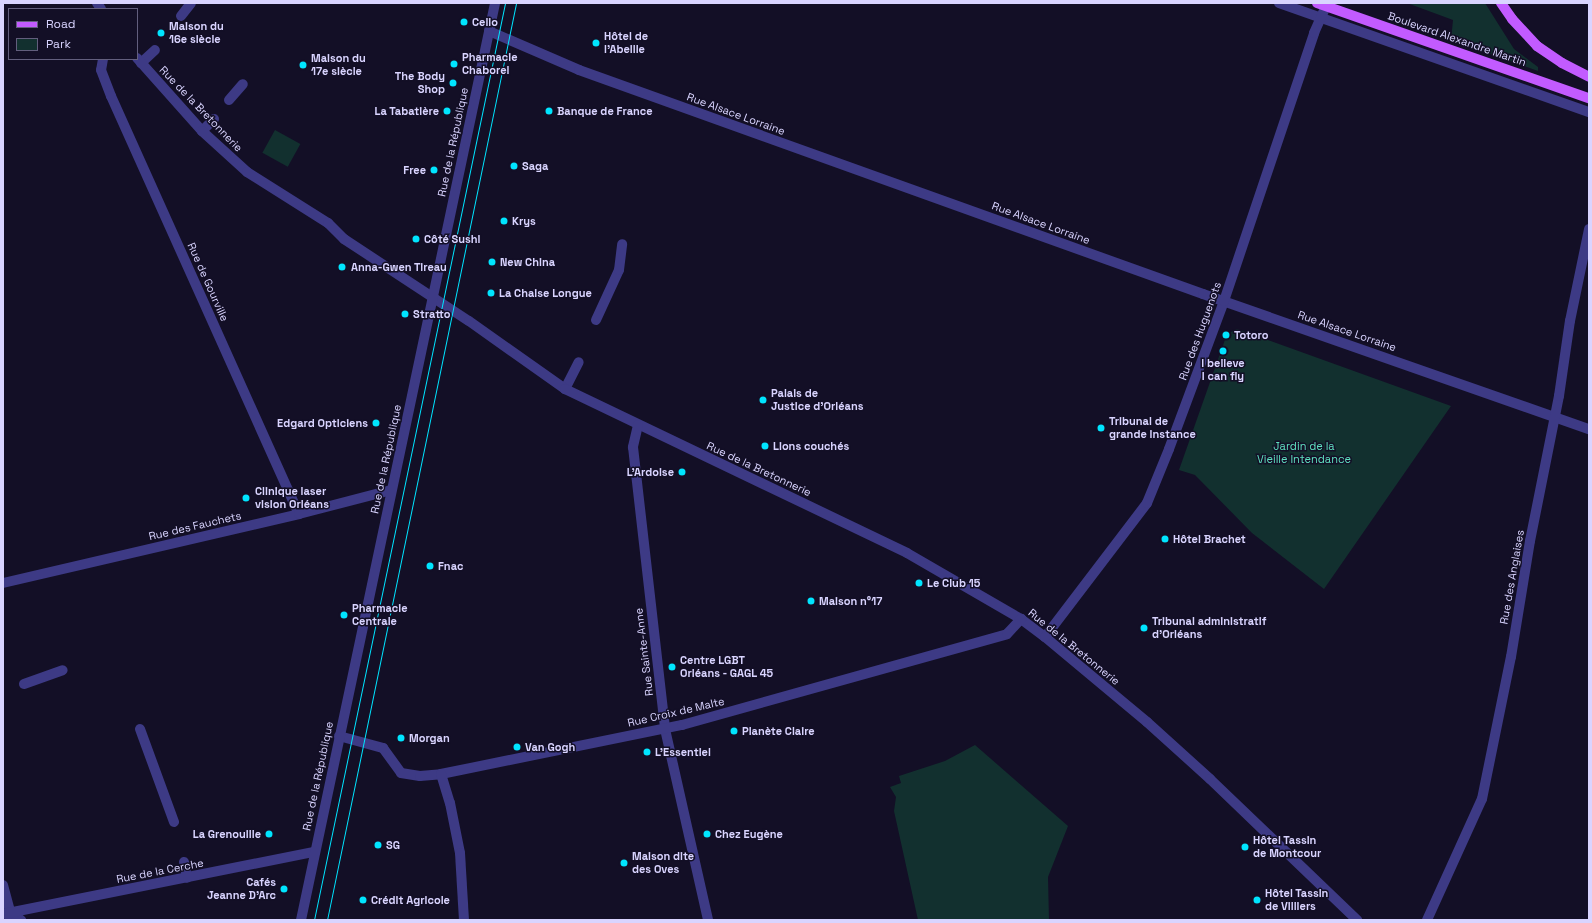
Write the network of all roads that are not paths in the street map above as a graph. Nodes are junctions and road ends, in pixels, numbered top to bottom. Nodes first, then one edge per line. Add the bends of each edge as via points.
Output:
1 (191, 3) edge
2 (495, 3) edge
3 (1279, 3) edge
4 (1501, 3) edge
5 (1321, 4) edge
6 (181, 16) dead end
7 (1321, 18) junction
8 (489, 31) junction
9 (155, 50) dead end
10 (103, 60) edge
11 (139, 61) edge
12 (1589, 77) edge
13 (243, 84) dead end
14 (1589, 98) edge
15 (229, 100) dead end
16 (1589, 112) edge
17 (214, 119) dead end
18 (202, 131) junction
19 (1589, 229) edge
20 (622, 244) dead end
21 (432, 297) junction
22 (1224, 301) junction
23 (596, 320) dead end
24 (579, 362) dead end
25 (565, 389) junction
26 (1555, 417) junction
27 (638, 425) junction
28 (1589, 429) edge
29 (391, 490) junction
30 (299, 514) junction
31 (3, 583) edge
32 (1021, 619) junction
33 (1045, 637) junction
34 (63, 670) dead end
35 (24, 684) dead end
36 (140, 729) dead end
37 (665, 729) junction
38 (339, 736) junction
39 (441, 774) junction
40 (174, 822) dead end
41 (314, 852) junction
42 (184, 862) dead end
43 (187, 878) junction
44 (3, 885) edge
45 (8, 915) edge
46 (21, 920) edge
47 (301, 920) edge
48 (464, 920) edge
49 (708, 920) edge
50 (1357, 920) edge
51 (1427, 920) edge

1 - 6 street
2 - 8 street, Rue de la République
3 - 7 street
4 - 12 main road, Boulevard Alexandre Martin via 1536,46 1562,64
5 - 7 street, Rue des Huguenots
5 - 14 main road, Boulevard Alexandre Martin
7 - 16 street
7 - 22 street, Rue des Huguenots
8 - 21 street, Rue de la République
8 - 22 street, Rue Alsace Lorraine via 579,70
9 - 11 street
10 - 30 street, Rue de Gourville via 101,70 110,96
11 - 18 street, Rue de la Bretonnerie
13 - 15 street
17 - 18 street
18 - 21 street, Rue de la Bretonnerie via 247,172 328,223 344,239
19 - 26 street, Rue des Anglaises via 1570,321
20 - 23 street via 619,270
21 - 25 street, Rue de la Bretonnerie
21 - 29 street, Rue de la République
22 - 26 street, Rue Alsace Lorraine
22 - 33 street, Rue des Huguenots via 1170,449 1147,503
24 - 25 street
25 - 27 street, Rue de la Bretonnerie
26 - 28 street, Rue Alsace Lorraine
26 - 51 street, Rue des Anglaises via 1530,541 1511,658 1482,799
27 - 32 street, Rue de la Bretonnerie via 907,553
27 - 37 street, Rue Sainte-Anne via 633,447
29 - 30 street, Rue des Fauchets
29 - 38 street, Rue de la République
30 - 31 street, Rue des Fauchets
32 - 33 street, Rue de la Bretonnerie
32 - 37 street, Rue Croix de Malte via 1008,634
33 - 50 street, Rue de la Bretonnerie via 1159,732
34 - 35 street
36 - 40 street
37 - 39 street, Rue Croix de Malte
37 - 49 street, Rue Sainte-Anne
38 - 39 street, Rue Croix de Malte via 383,748 401,773 420,776
38 - 41 street, Rue de la République
39 - 48 street via 460,853
41 - 43 street, Rue de la Cerche
41 - 47 street, Rue de la République
42 - 43 street
43 - 45 street, Rue de la Cerche
44 - 45 street
45 - 46 street

